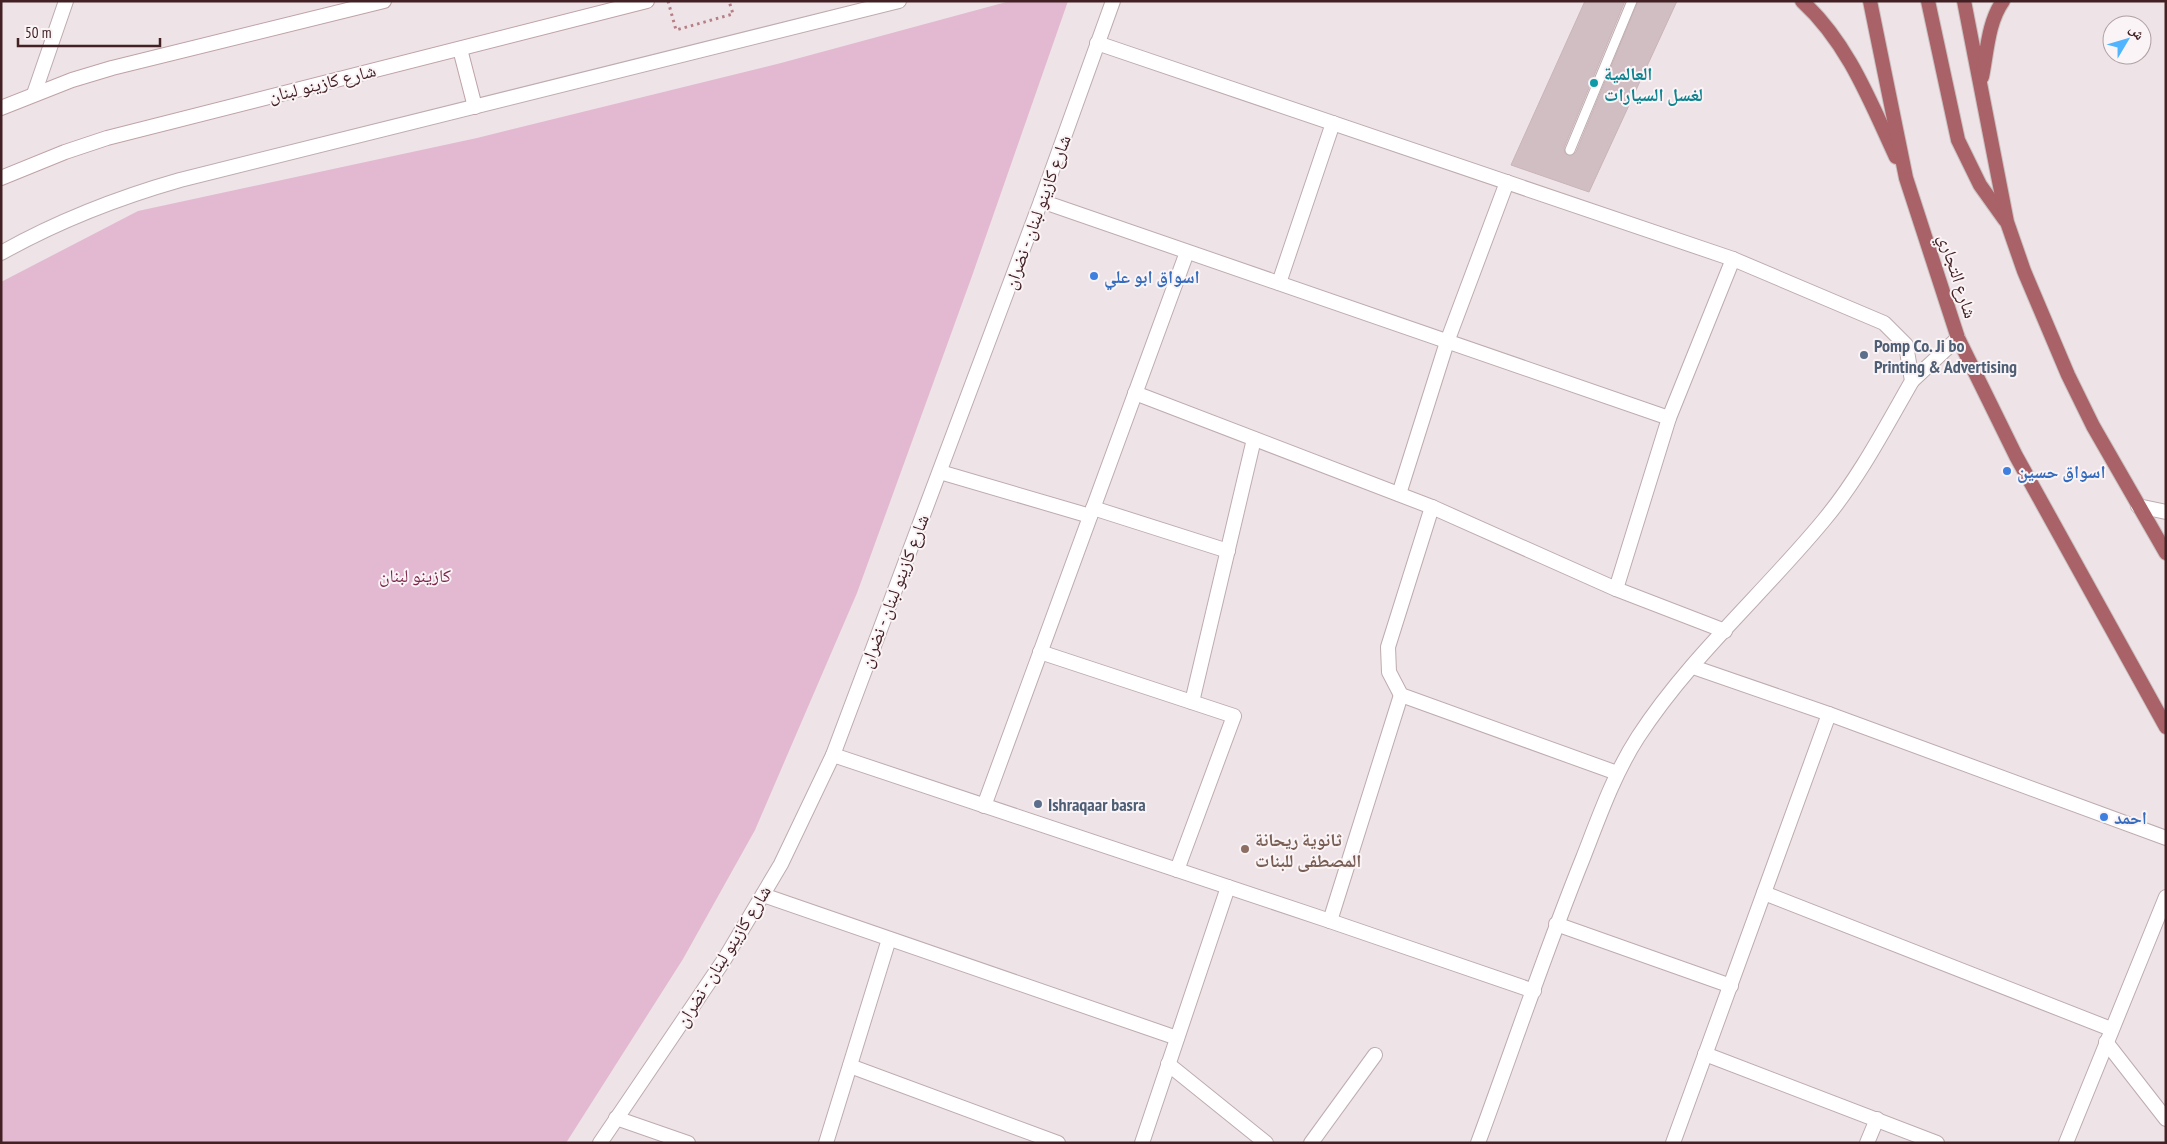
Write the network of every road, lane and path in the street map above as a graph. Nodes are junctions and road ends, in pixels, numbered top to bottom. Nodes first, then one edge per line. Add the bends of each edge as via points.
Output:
1 (66, 1) edge
2 (384, 1) edge
3 (647, 1) edge
4 (668, 1) edge
5 (729, 1) edge
6 (899, 1) edge
7 (1112, 1) edge
8 (1632, 1) edge
9 (1802, 1) edge
10 (1870, 1) edge
11 (1928, 1) edge
12 (1964, 1) edge
13 (2004, 1) edge
14 (1098, 43) junction
15 (460, 49) junction
16 (1981, 85) junction
17 (34, 94) junction
18 (475, 107) junction
19 (1, 108) edge
20 (1333, 123) junction
21 (1570, 150) dead end
22 (1, 178) edge
23 (1906, 178) junction
24 (1507, 182) junction
25 (1041, 201) junction
26 (2007, 222) junction
27 (1187, 252) junction
28 (1, 253) edge
29 (1733, 259) junction
30 (1279, 283) junction
31 (1958, 338) junction
32 (1448, 342) junction
33 (1912, 381) junction
34 (1135, 393) junction
35 (1669, 418) junction
36 (1254, 439) junction
37 (940, 472) junction
38 (1399, 494) junction
39 (2138, 506) junction
40 (1432, 507) junction
41 (1091, 512) junction
42 (2166, 512) edge
43 (1228, 551) junction
44 (2166, 553) edge
45 (1616, 589) junction
46 (1725, 631) junction
47 (1040, 652) junction
48 (1693, 667) junction
49 (1401, 695) junction
50 (1192, 702) junction
51 (1829, 714) junction
52 (2166, 727) edge
53 (833, 755) junction
54 (1617, 773) junction
55 (984, 806) junction
56 (2166, 838) edge
57 (1177, 870) junction
58 (1228, 886) junction
59 (1764, 892) junction
60 (762, 895) junction
61 (2166, 897) edge
62 (1330, 920) junction
63 (1556, 924) junction
64 (889, 939) junction
65 (1731, 986) junction
66 (1534, 991) junction
67 (2108, 1036) junction
68 (1177, 1038) junction
69 (1706, 1054) junction
70 (1375, 1055) dead end
71 (1168, 1064) junction
72 (850, 1066) junction
73 (616, 1118) junction
74 (2166, 1119) edge
75 (1876, 1120) junction
76 (600, 1143) edge
77 (688, 1143) edge
78 (826, 1143) edge
79 (1058, 1143) edge
80 (1142, 1143) edge
81 (1266, 1143) edge
82 (1311, 1143) edge
83 (1478, 1143) edge
84 (1673, 1143) edge
85 (1867, 1143) edge
86 (1937, 1143) edge
87 (2066, 1143) edge

1 - 17 street
2 - 17 street via 128,64
3 - 15 street, شارع كازينو لبنان
4 - 5 path via 676,30 732,14
6 - 18 street
7 - 14 street, شارع كازينو لبنان - نضران
8 - 21 lane
9 - 23 main road via 1824,23 1852,63
10 - 23 main road, شارع التجاري
11 - 26 main road via 1958,140 1980,185
12 - 16 main road
13 - 16 main road via 1992,22
14 - 20 street
14 - 25 street, شارع كازينو لبنان - نضران
15 - 18 street
15 - 22 street, شارع كازينو لبنان via 107,138
16 - 26 main road
17 - 19 street
18 - 28 street via 139,192 61,222
20 - 24 street
20 - 30 street
23 - 31 main road, شارع التجاري
24 - 29 street
24 - 32 street
25 - 27 street
25 - 37 street, شارع كازينو لبنان - نضران
26 - 39 main road via 2035,299 2068,375
27 - 30 street
27 - 34 street
29 - 33 street via 1884,323 1906,345
29 - 35 street
30 - 32 street
31 - 33 street
31 - 52 main road, شارع التجاري via 2025,472
32 - 35 street
32 - 38 street
33 - 46 street via 1862,466 1825,519
34 - 36 street
34 - 41 street
35 - 45 street
36 - 38 street
36 - 43 street
37 - 41 street
37 - 53 street, شارع كازينو لبنان - نضران
38 - 40 street
39 - 42 street
39 - 44 main road
40 - 45 street
40 - 49 street via 1388,647 1388,672
41 - 43 street
41 - 47 street
43 - 50 street
45 - 46 street
46 - 48 street
47 - 50 street
47 - 55 street
48 - 51 street
48 - 54 street via 1638,737
49 - 54 street
49 - 62 street
50 - 57 street via 1234,716
51 - 56 street
51 - 59 street
53 - 55 street
53 - 60 street, شارع كازينو لبنان - نضران via 781,864
54 - 63 street
55 - 57 street
57 - 58 street
58 - 62 street
58 - 68 street
59 - 65 street
59 - 67 street
60 - 64 street
60 - 73 street, شارع كازينو لبنان - نضران via 724,960
61 - 67 street
62 - 66 street
63 - 65 street
63 - 66 street
64 - 68 street
64 - 72 street
65 - 69 street
66 - 83 street
67 - 74 street
67 - 87 street
68 - 71 street
69 - 75 street
69 - 84 street
70 - 82 street
71 - 80 street
71 - 81 street
72 - 78 street
72 - 79 street
73 - 76 street, شارع كازينو لبنان - نضران
73 - 77 street
75 - 85 street
75 - 86 street

